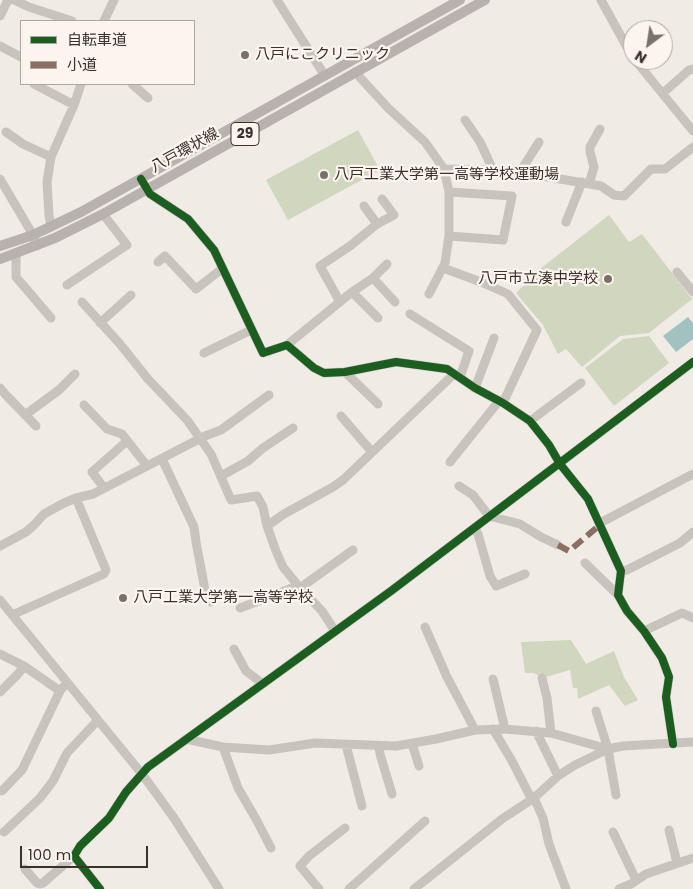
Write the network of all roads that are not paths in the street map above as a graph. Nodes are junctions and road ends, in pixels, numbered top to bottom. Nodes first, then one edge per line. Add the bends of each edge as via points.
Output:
1 (8, 0) edge
2 (14, 0) edge
3 (114, 0) edge
4 (277, 0) edge
5 (460, 0) edge
6 (485, 0) edge
7 (601, 0) edge
8 (0, 16) edge
9 (69, 20) edge
10 (104, 20) edge
11 (623, 39) edge
12 (0, 46) edge
13 (20, 56) edge
14 (693, 68) edge
15 (643, 70) edge
16 (356, 72) junction
17 (325, 76) junction
18 (36, 85) edge
19 (81, 85) edge
20 (133, 85) edge
21 (663, 93) junction
22 (148, 98) dead end
23 (74, 105) junction
24 (465, 120) dead end
25 (600, 129) dead end
26 (693, 130) edge
27 (6, 132) dead end
28 (539, 142) dead end
29 (693, 147) edge
30 (51, 157) junction
31 (444, 169) junction
32 (493, 170) junction
33 (520, 172) junction
34 (141, 179) junction
35 (0, 180) edge
36 (586, 183) junction
37 (146, 189) junction
38 (449, 192) junction
39 (382, 199) dead end
40 (364, 206) dead end
41 (102, 214) junction
42 (566, 222) dead end
43 (377, 224) junction
44 (51, 227) junction
45 (33, 235) junction
46 (449, 236) junction
47 (0, 246) edge
48 (38, 246) junction
49 (16, 254) junction
50 (0, 259) edge
51 (158, 262) dead end
52 (387, 264) dead end
53 (223, 268) junction
54 (443, 268) junction
55 (677, 272) dead end
56 (373, 278) junction
57 (67, 285) dead end
58 (352, 292) junction
59 (693, 292) edge
60 (429, 294) dead end
61 (131, 295) dead end
62 (82, 302) dead end
63 (340, 302) junction
64 (395, 302) dead end
65 (410, 314) dead end
66 (51, 318) dead end
67 (378, 318) dead end
68 (100, 323) junction
69 (251, 330) junction
70 (494, 338) dead end
71 (287, 345) junction
72 (204, 353) dead end
73 (693, 362) edge
74 (345, 372) junction
75 (75, 374) dead end
76 (457, 376) junction
77 (581, 383) dead end
78 (475, 388) junction
79 (2, 394) edge
80 (269, 395) dead end
81 (501, 402) junction
82 (378, 404) dead end
83 (84, 405) dead end
84 (25, 415) junction
85 (340, 416) dead end
86 (530, 420) junction
87 (36, 426) dead end
88 (293, 428) dead end
89 (201, 439) junction
90 (127, 441) junction
91 (372, 452) junction
92 (162, 459) junction
93 (450, 462) dead end
94 (560, 464) junction
95 (147, 466) junction
96 (693, 474) edge
97 (221, 476) junction
98 (459, 486) dead end
99 (104, 488) junction
100 (76, 498) junction
101 (489, 516) junction
102 (600, 523) junction
103 (267, 526) junction
104 (474, 528) junction
105 (693, 532) edge
106 (558, 545) dead end
107 (0, 546) edge
108 (353, 550) dead end
109 (585, 563) dead end
110 (622, 571) junction
111 (525, 574) dead end
112 (299, 587) junction
113 (618, 594) junction
114 (0, 600) edge
115 (210, 602) dead end
116 (240, 608) dead end
117 (12, 615) junction
118 (693, 618) edge
119 (425, 627) dead end
120 (335, 631) junction
121 (644, 632) junction
122 (234, 649) dead end
123 (0, 654) edge
124 (24, 666) junction
125 (542, 678) dead end
126 (493, 679) dead end
127 (67, 682) junction
128 (263, 684) junction
129 (60, 691) junction
130 (0, 692) edge
131 (596, 711) dead end
132 (98, 720) junction
133 (505, 729) junction
134 (475, 730) junction
135 (494, 730) junction
136 (536, 731) junction
137 (551, 733) junction
138 (186, 740) junction
139 (693, 742) edge
140 (346, 744) junction
141 (412, 744) junction
142 (673, 744) junction
143 (379, 746) junction
144 (223, 747) junction
145 (608, 749) junction
146 (420, 766) dead end
147 (142, 774) junction
148 (558, 776) junction
149 (2, 791) dead end
150 (392, 794) dead end
151 (616, 795) dead end
152 (533, 799) junction
153 (362, 806) dead end
154 (425, 821) dead end
155 (345, 828) dead end
156 (669, 830) dead end
157 (4, 832) dead end
158 (613, 832) dead end
159 (271, 848) dead end
160 (74, 856) junction
161 (693, 858) edge
162 (677, 863) junction
163 (25, 869) dead end
164 (636, 880) junction
165 (100, 889) edge
166 (219, 889) edge
167 (319, 889) edge
168 (349, 889) edge
169 (414, 889) edge
170 (566, 889) edge
171 (619, 889) edge

1 - 8 street
2 - 9 street
3 - 10 street
4 - 17 street
5 - 17 main road, 八戸環状線 / 29
6 - 16 main road, 八戸環状線 / 29
7 - 11 street
12 - 13 street
14 - 21 street
15 - 21 street
16 - 31 street via 425,142
16 - 37 main road, 八戸環状線 / 29
17 - 34 main road, 八戸環状線 / 29
18 - 23 street
19 - 23 street
20 - 22 street
21 - 26 street
23 - 30 street
24 - 32 street
25 - 36 street via 590,147 594,166
27 - 30 street
28 - 33 street
29 - 36 street via 665,170 651,169 624,196
30 - 44 street via 47,182
31 - 32 street
31 - 38 street
32 - 33 street
33 - 36 street
34 - 37 street
34 - 44 main road, 八戸環状線 / 29
35 - 45 street
36 - 42 street
37 - 41 main road, 八戸環状線 / 29
37 - 53 street via 188,219 214,250
38 - 46 street
38 - 46 street via 512,196 503,240
39 - 43 street via 394,214
40 - 43 street
41 - 48 main road, 八戸環状線 / 29
41 - 57 street via 127,245
43 - 63 street via 320,266
44 - 45 main road, 八戸環状線 / 29
45 - 47 main road, 八戸環状線 / 29
45 - 48 street
46 - 54 street
48 - 49 main road, 八戸環状線 / 29
49 - 50 main road, 八戸環状線 / 29
49 - 66 street via 16,277
51 - 53 street via 165,256 196,289
52 - 56 street
53 - 69 street
54 - 60 street
54 - 81 street via 508,294 536,330
55 - 59 street
56 - 58 street
56 - 64 street
58 - 63 street
58 - 67 street
61 - 68 street
62 - 68 street
63 - 71 street
65 - 76 street via 468,350
68 - 89 street
69 - 71 street via 263,353
69 - 72 street
70 - 78 street
71 - 74 street via 324,373
73 - 94 street
74 - 76 street via 396,362 448,369
74 - 82 street
75 - 84 street
76 - 78 street
76 - 91 street
77 - 86 street
78 - 81 street
79 - 84 street
80 - 89 street via 228,427
81 - 86 street
81 - 93 street
83 - 90 street via 107,429 122,434
84 - 87 street
85 - 91 street
86 - 94 street
88 - 97 street
89 - 92 street
89 - 97 street
90 - 95 street
90 - 99 street via 92,472
91 - 103 street via 343,480
92 - 95 street
92 - 115 street via 194,527
94 - 101 street
94 - 102 street via 588,499
95 - 99 street
96 - 102 street
97 - 103 street via 232,500 257,496
98 - 101 street via 474,495
99 - 100 street
100 - 107 street via 44,514 26,532
100 - 117 street via 106,570 104,574
101 - 104 street
101 - 106 street via 520,524
102 - 110 street
103 - 112 street via 283,567
104 - 111 street via 496,586
104 - 120 street
105 - 110 street via 680,543
108 - 112 street
109 - 113 street
110 - 113 street
112 - 116 street
112 - 120 street via 322,611
113 - 121 street
114 - 117 street
117 - 127 street
118 - 121 street via 682,613
119 - 134 street
120 - 128 street
121 - 142 street via 662,658 669,677 666,697
122 - 128 street via 246,670
123 - 124 street
124 - 129 street
124 - 130 street
125 - 137 street
126 - 133 street
127 - 129 street
127 - 132 street
128 - 138 street
129 - 149 street via 22,770
131 - 145 street
132 - 147 street
132 - 157 street via 67,753 40,798
133 - 135 street
133 - 136 street
134 - 135 street
134 - 141 street
135 - 152 street
136 - 137 street
136 - 148 street
137 - 145 street
138 - 144 street
138 - 147 street
139 - 142 street
140 - 143 street
140 - 144 street via 315,743 269,750
140 - 153 street
141 - 143 street
141 - 146 street
142 - 145 street
143 - 150 street
144 - 159 street via 238,788
145 - 148 street
145 - 151 street
147 - 160 street via 109,818
147 - 166 street
148 - 152 street
152 - 169 street via 502,819
152 - 170 street via 543,818
154 - 168 street
155 - 167 street via 300,866
156 - 162 street
158 - 164 street
160 - 163 street via 40,884
160 - 165 street
161 - 162 street
162 - 164 street
164 - 171 street

